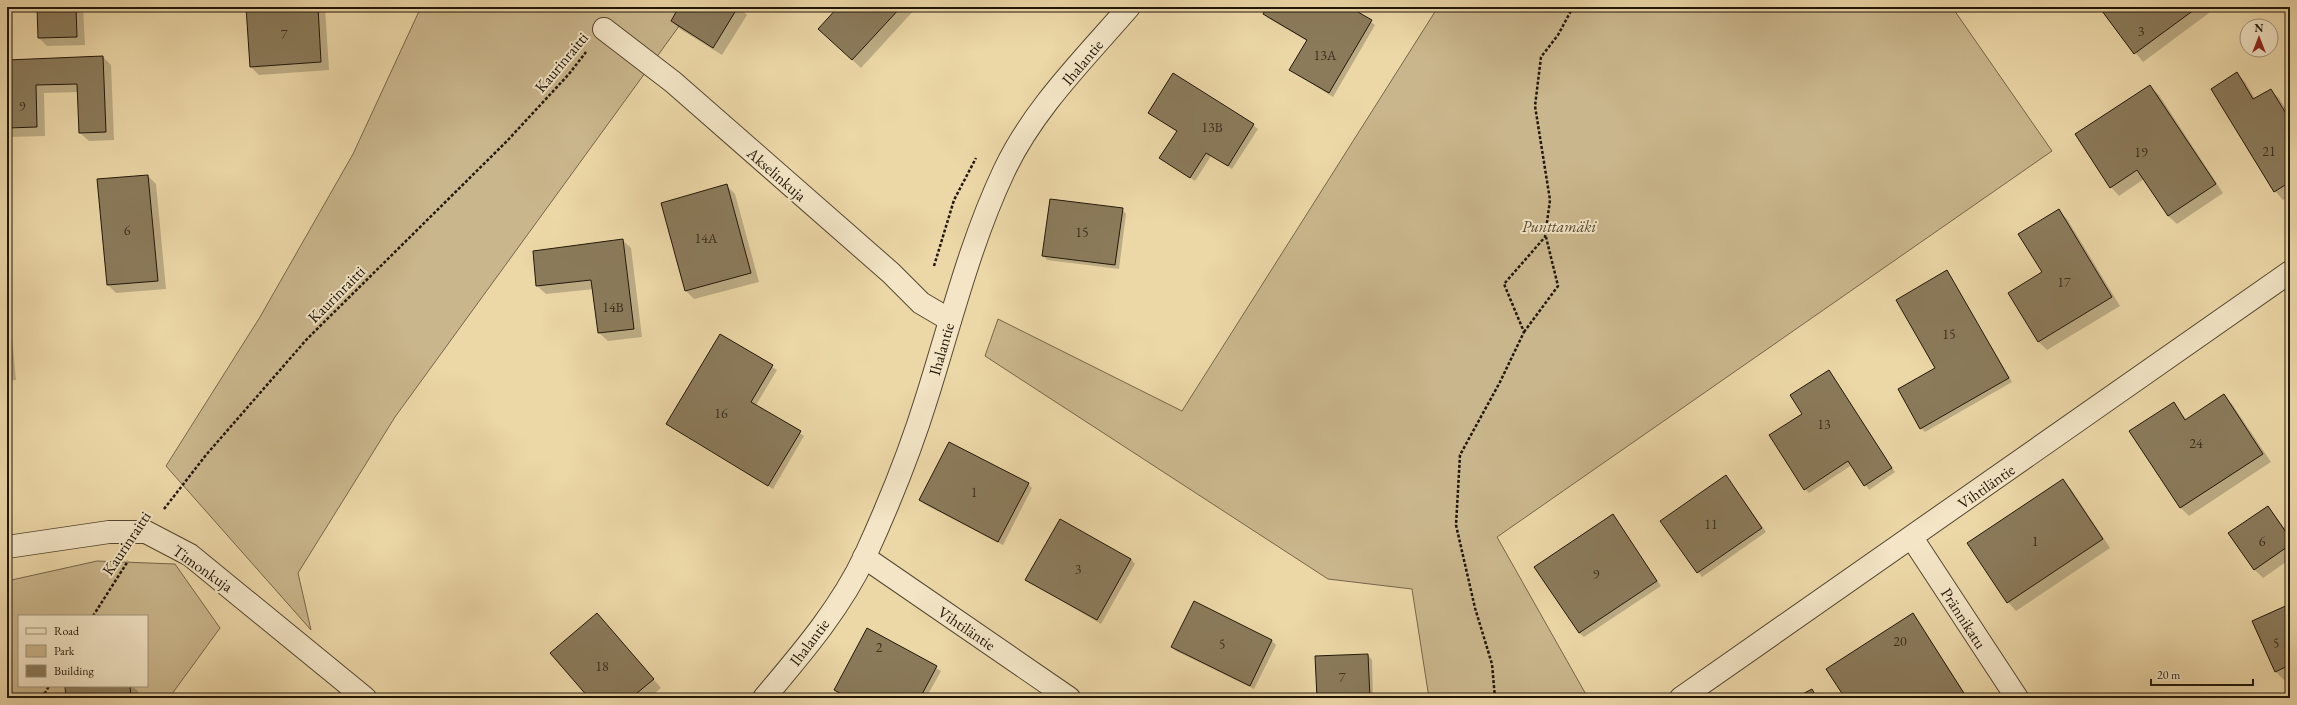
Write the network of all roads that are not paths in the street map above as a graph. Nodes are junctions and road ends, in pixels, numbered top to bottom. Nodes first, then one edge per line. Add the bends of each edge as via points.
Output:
1 (1129, 7) edge
2 (604, 29) road end
3 (2290, 272) edge
4 (950, 320) junction
5 (1912, 538) junction
6 (7, 547) edge
7 (864, 558) junction
8 (365, 698) edge
9 (764, 698) edge
10 (1069, 698) edge
11 (1681, 698) edge
12 (2017, 698) edge

1 - 4 street, Ihalantie via 1030,125 1008,163 982,222
2 - 4 street, Akselinkuja via 672,82 921,302
3 - 5 street, Vihtiläntie
4 - 7 street, Ihalantie via 927,398
5 - 11 street, Vihtiläntie
5 - 12 street, Prännikatu
6 - 8 street, Timonkuja via 110,532 146,532 190,555
7 - 9 street, Ihalantie via 838,603 804,651
7 - 10 street, Vihtiläntie

